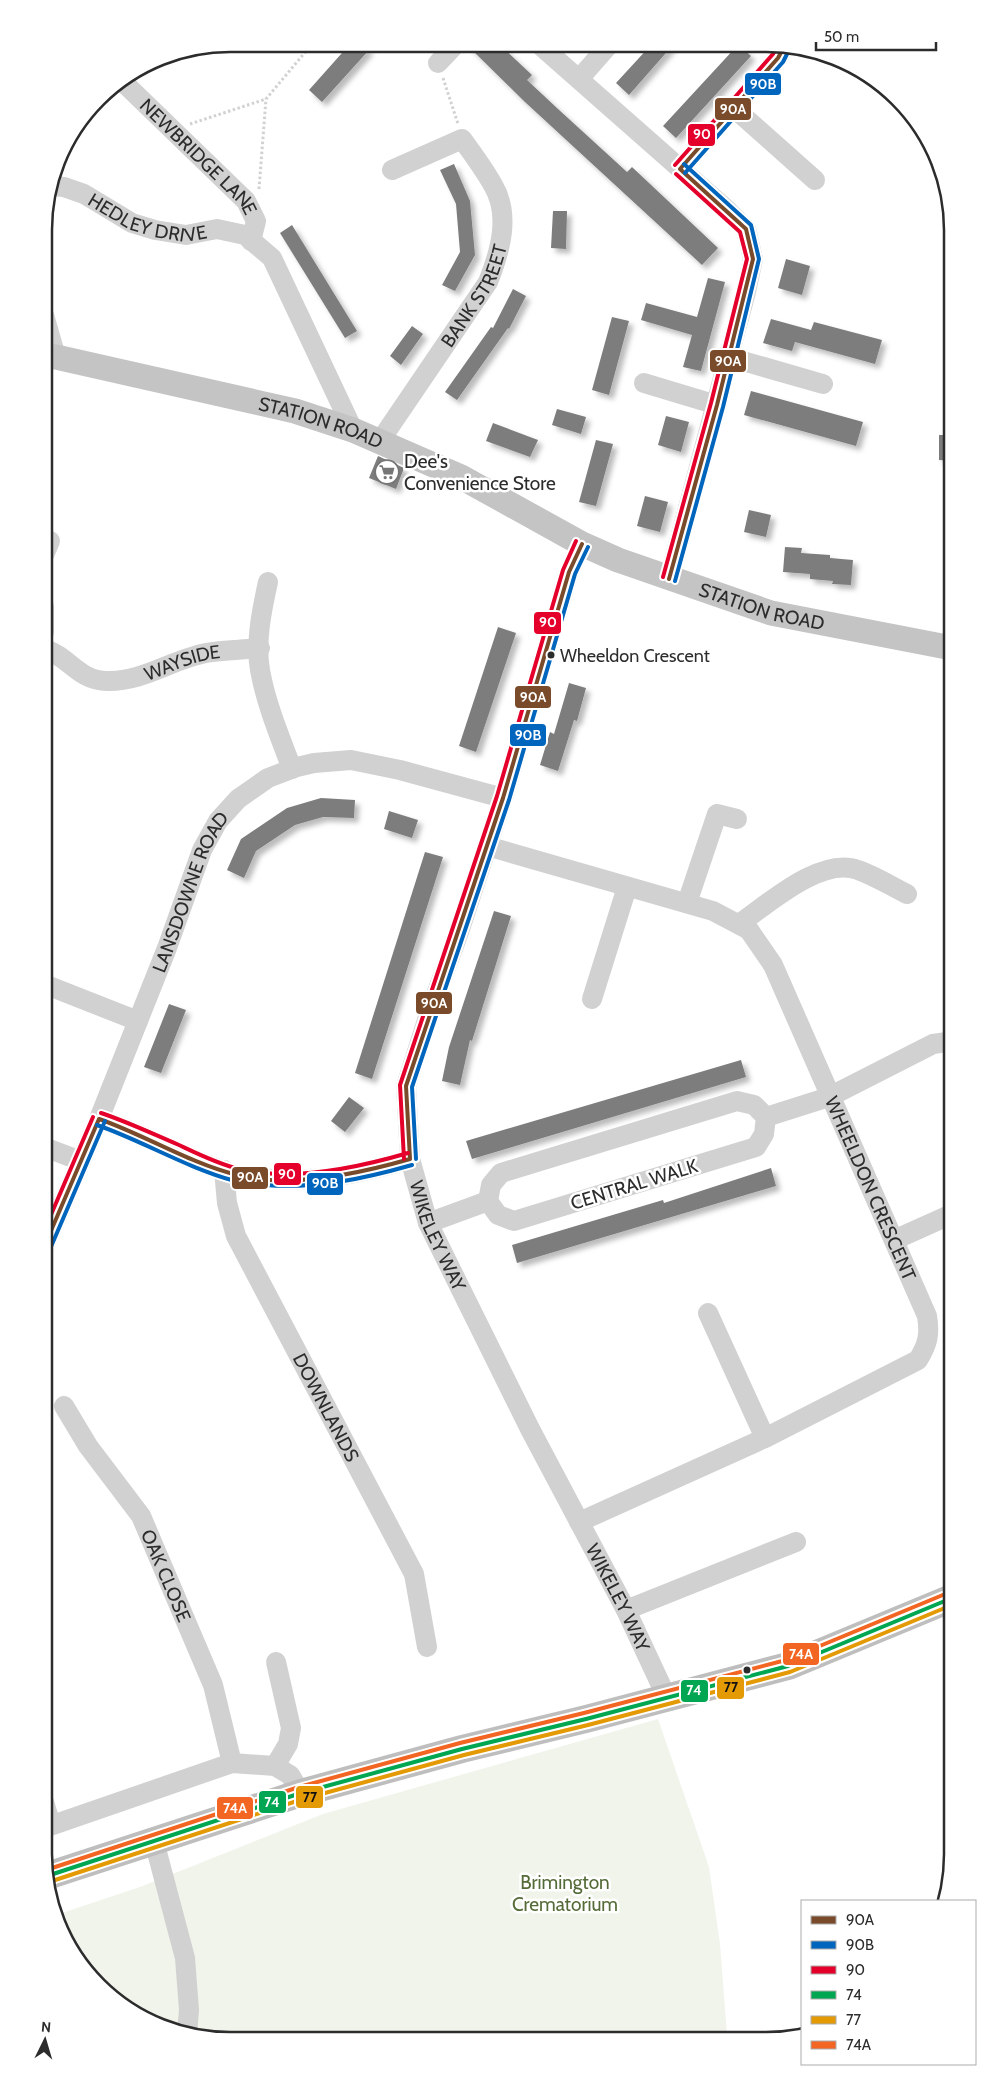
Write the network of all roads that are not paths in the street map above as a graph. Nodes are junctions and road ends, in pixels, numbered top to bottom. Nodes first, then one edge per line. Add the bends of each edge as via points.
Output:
1 (548, 52) edge
2 (602, 52) edge
3 (448, 53) edge
4 (781, 53) edge
5 (438, 63) road end
6 (579, 79) junction
7 (127, 86) edge
8 (734, 108) junction
9 (680, 169) junction
10 (392, 170) dead end
11 (815, 180) dead end
12 (59, 185) edge
13 (251, 232) junction
14 (52, 356) edge
15 (729, 357) junction
16 (644, 383) dead end
17 (823, 384) dead end
18 (717, 405) junction
19 (353, 430) junction
20 (380, 441) junction
21 (582, 544) junction
22 (669, 579) junction
23 (268, 582) dead end
24 (944, 646) edge
25 (260, 648) junction
26 (52, 652) edge
27 (292, 769) junction
28 (503, 798) junction
29 (737, 819) dead end
30 (487, 846) junction
31 (628, 887) junction
32 (907, 894) dead end
33 (687, 904) junction
34 (738, 924) junction
35 (52, 987) edge
36 (592, 999) dead end
37 (138, 1021) junction
38 (944, 1042) edge
39 (829, 1097) junction
40 (766, 1117) junction
41 (99, 1119) junction
42 (52, 1151) edge
43 (410, 1159) junction
44 (81, 1161) junction
45 (224, 1170) junction
46 (488, 1201) junction
47 (944, 1218) edge
48 (428, 1223) junction
49 (52, 1228) edge
50 (894, 1240) junction
51 (708, 1314) dead end
52 (64, 1406) dead end
53 (766, 1438) junction
54 (579, 1522) junction
55 (796, 1542) dead end
56 (944, 1601) edge
57 (626, 1610) junction
58 (427, 1647) dead end
59 (276, 1662) dead end
60 (667, 1698) junction
61 (232, 1763) junction
62 (275, 1766) junction
63 (301, 1793) junction
64 (52, 1826) edge
65 (154, 1841) junction
66 (54, 1874) edge
67 (188, 2027) edge

1 - 6 street
2 - 6 street
3 - 5 street
4 - 8 street
6 - 9 street
7 - 13 street, NEWBRIDGE LANE via 246,201
8 - 9 street
8 - 11 street
9 - 15 street via 746,229 753,259
10 - 20 street, BANK STREET via 462,139 494,186 501,208 502,233 498,257 488,282
12 - 13 street, HEDLEY DRIVE via 84,194 132,222 155,230 186,235 217,229
13 - 19 street, NEWBRIDGE LANE via 272,258
14 - 19 main road, STATION ROAD via 296,411
15 - 17 street
15 - 18 street
16 - 18 street
18 - 22 street
19 - 20 main road, STATION ROAD
20 - 21 main road, STATION ROAD via 461,477
21 - 22 main road, STATION ROAD
21 - 28 street, WIKELEY WAY via 568,572
22 - 24 main road, STATION ROAD via 771,613
23 - 25 street via 260,618
25 - 26 street, WAYSIDE via 206,653 132,678 107,682 85,677
25 - 27 street via 260,668 269,703
27 - 28 street, LANSDOWNE ROAD via 314,763 351,760
27 - 37 street, LANSDOWNE ROAD via 253,788 218,821 202,850
28 - 30 street, WIKELEY WAY
29 - 33 street via 717,814
30 - 31 street, WHEELDON CRESCENT
30 - 43 street, WIKELEY WAY via 406,1086
31 - 33 street, WHEELDON CRESCENT
31 - 36 street
32 - 34 street via 856,869 829,869 810,875
33 - 34 street, WHEELDON CRESCENT via 713,911
34 - 39 street, WHEELDON CRESCENT via 749,930 773,965
35 - 37 street
37 - 41 street, LANSDOWNE ROAD
38 - 39 street via 933,1044
39 - 40 street
39 - 50 street, WHEELDON CRESCENT
40 - 46 street via 754,1105 737,1101 502,1173 491,1184
40 - 46 street, CENTRAL WALK via 764,1134 756,1147 514,1221 498,1215
41 - 44 street, LANSDOWNE ROAD
41 - 45 street
42 - 44 street
43 - 45 street via 330,1179 285,1181
43 - 48 street, WIKELEY WAY
44 - 49 street, LANSDOWNE ROAD
45 - 58 street, DOWNLANDS via 227,1204 236,1236 414,1574
46 - 48 street
47 - 50 street
48 - 54 street, WIKELEY WAY
50 - 53 street, WHEELDON CRESCENT via 930,1330 928,1344 918,1360
51 - 53 street
52 - 61 street, OAK CLOSE via 88,1446 141,1516 213,1685
53 - 54 street, WHEELDON CRESCENT
54 - 57 street, WIKELEY WAY
55 - 57 street
56 - 60 highway via 788,1666
57 - 60 street, WIKELEY WAY
59 - 62 street via 291,1728 288,1744
60 - 63 highway
61 - 62 street
61 - 64 street
62 - 63 street via 290,1775
63 - 65 highway
65 - 66 highway
65 - 67 street via 185,1958

